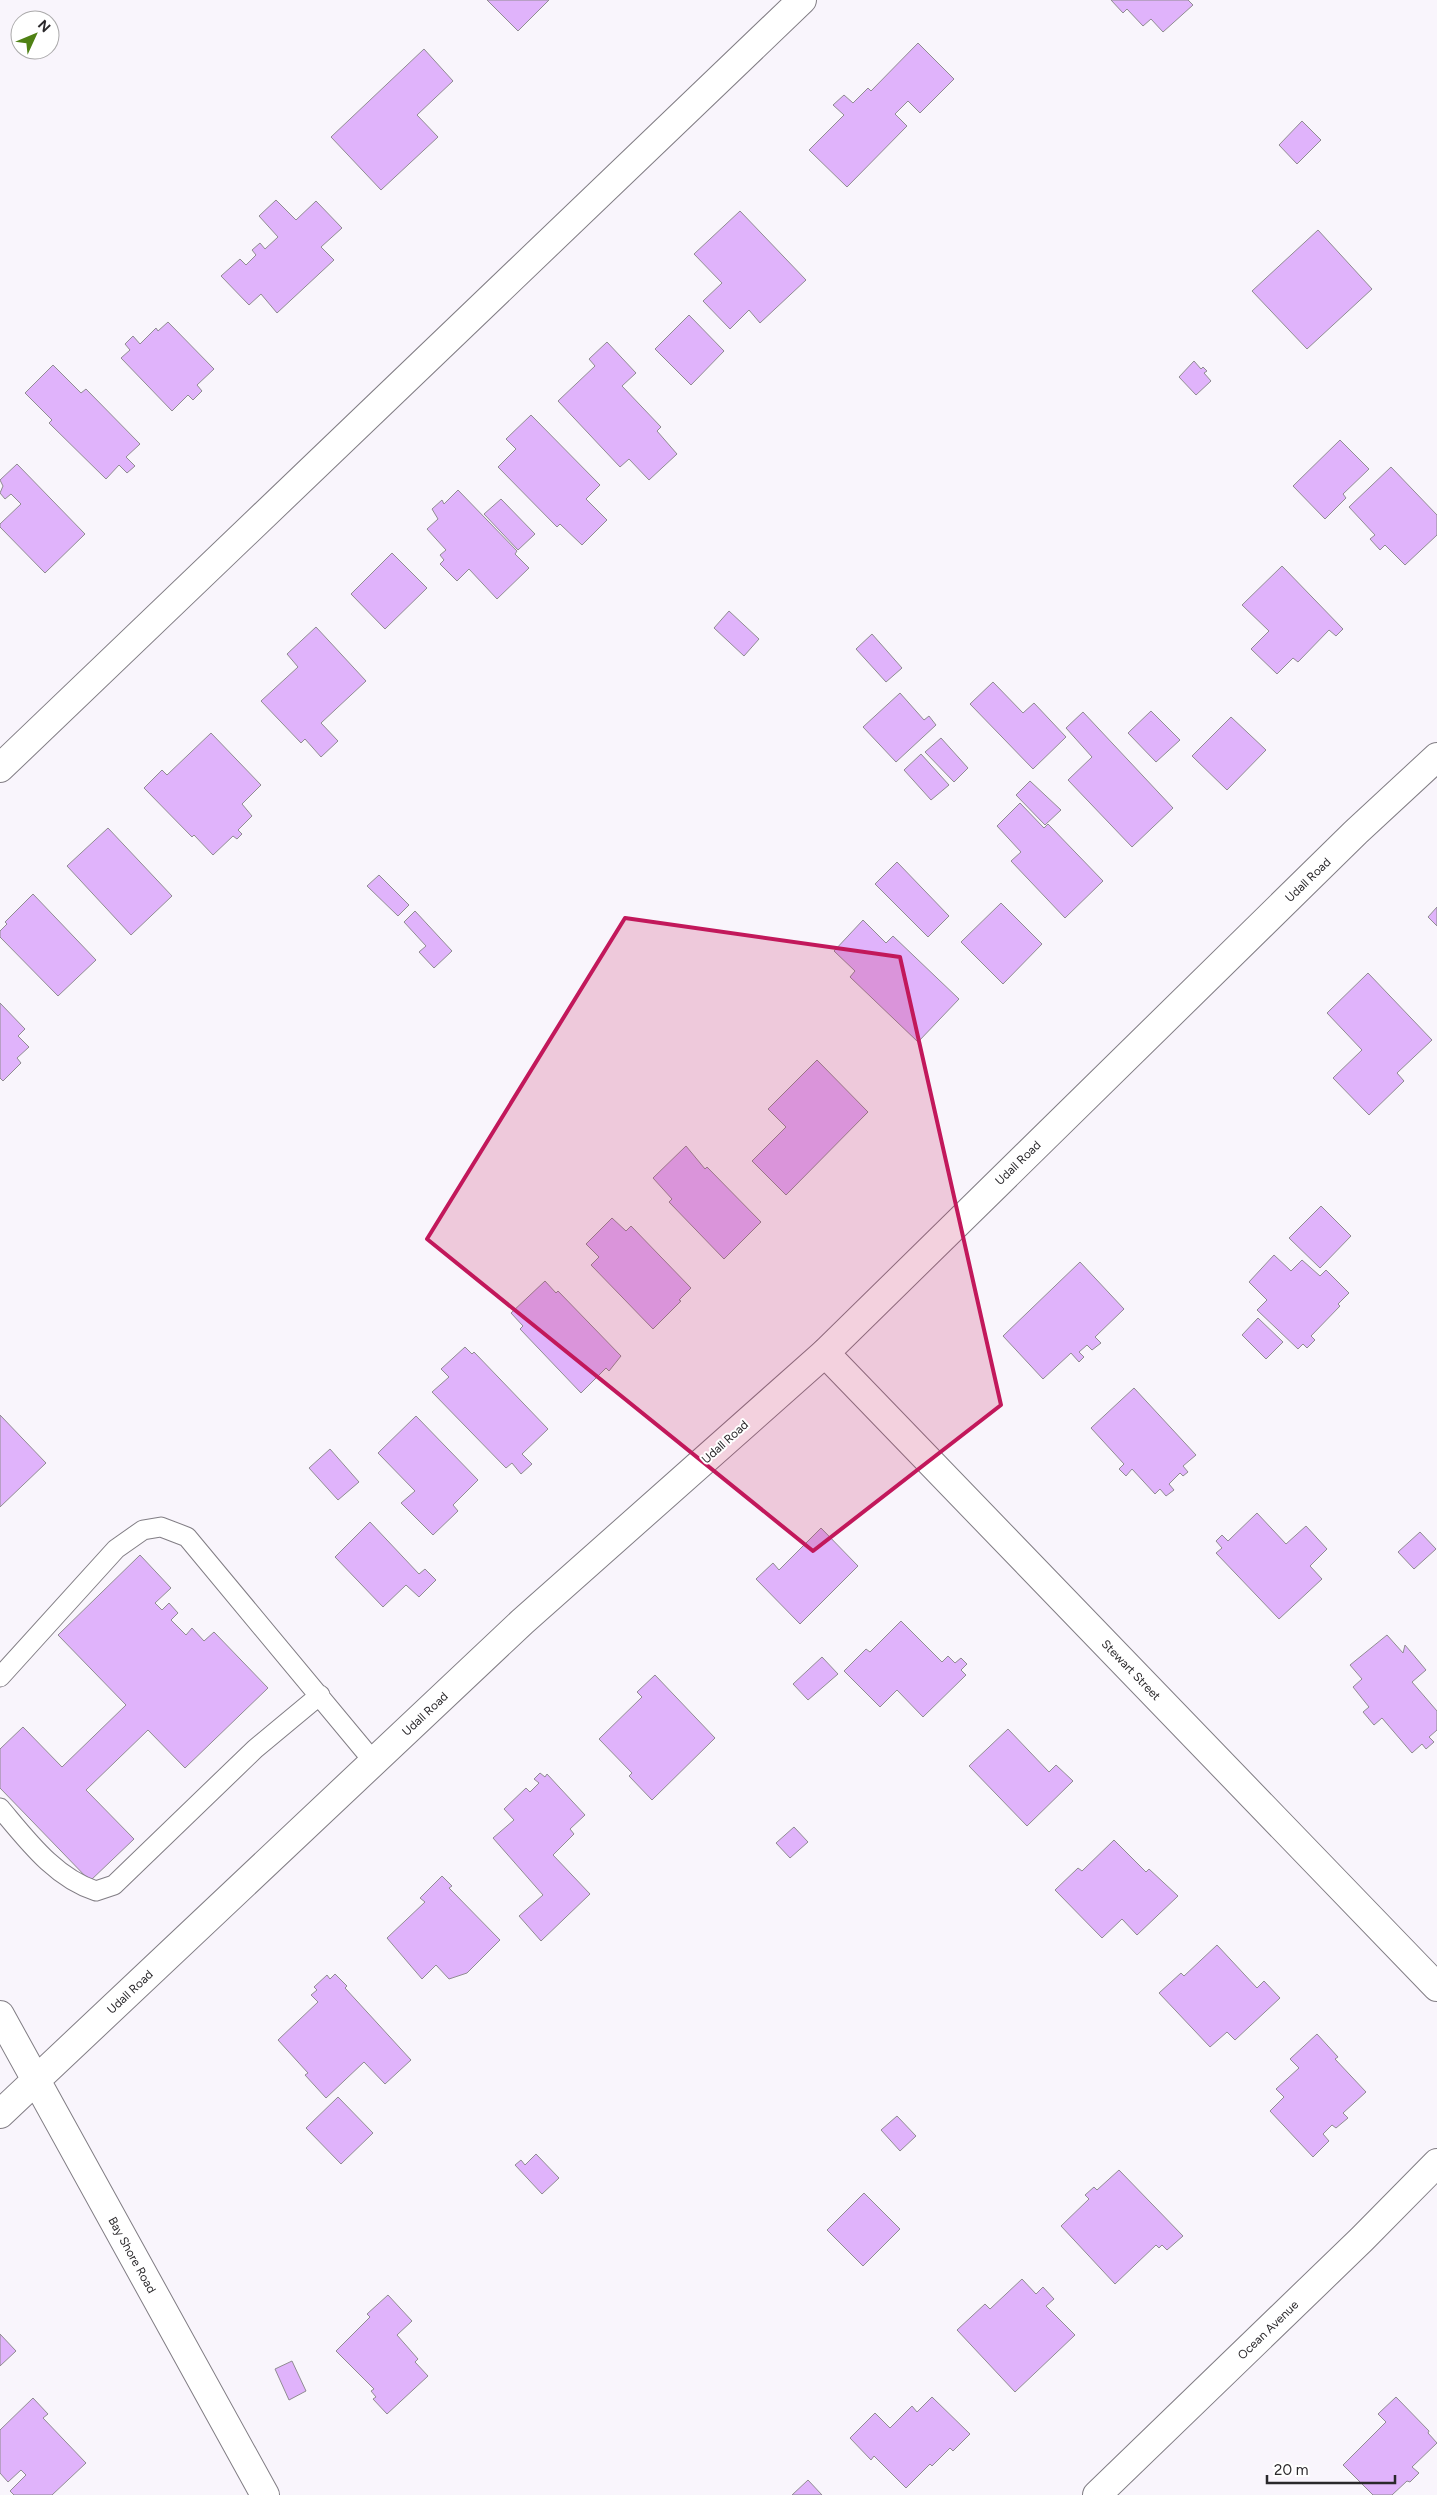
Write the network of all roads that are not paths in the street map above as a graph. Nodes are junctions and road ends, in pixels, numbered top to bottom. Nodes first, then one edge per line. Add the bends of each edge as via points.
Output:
1 (802, 0) edge
2 (1437, 756) edge
3 (0, 768) edge
4 (825, 1353) junction
5 (0, 1678) edge
6 (320, 1695) junction
7 (374, 1762) junction
8 (0, 1808) edge
9 (1437, 1988) edge
10 (0, 2015) edge
11 (36, 2080) junction
12 (0, 2114) edge
13 (1437, 2163) edge
14 (265, 2495) edge
15 (1097, 2495) edge

1 - 3 street
2 - 4 street, Udall Road
4 - 7 street, Udall Road via 522,1622
4 - 9 street, Stewart Street
5 - 6 lane via 116,1549 143,1530 161,1526 187,1537
6 - 7 lane
6 - 8 lane via 255,1749 114,1885 96,1891 62,1873 48,1862
7 - 11 street, Udall Road
10 - 11 street, Bay Shore Road
11 - 12 street, Udall Road
11 - 14 street, Bay Shore Road
13 - 15 street, Ocean Avenue

